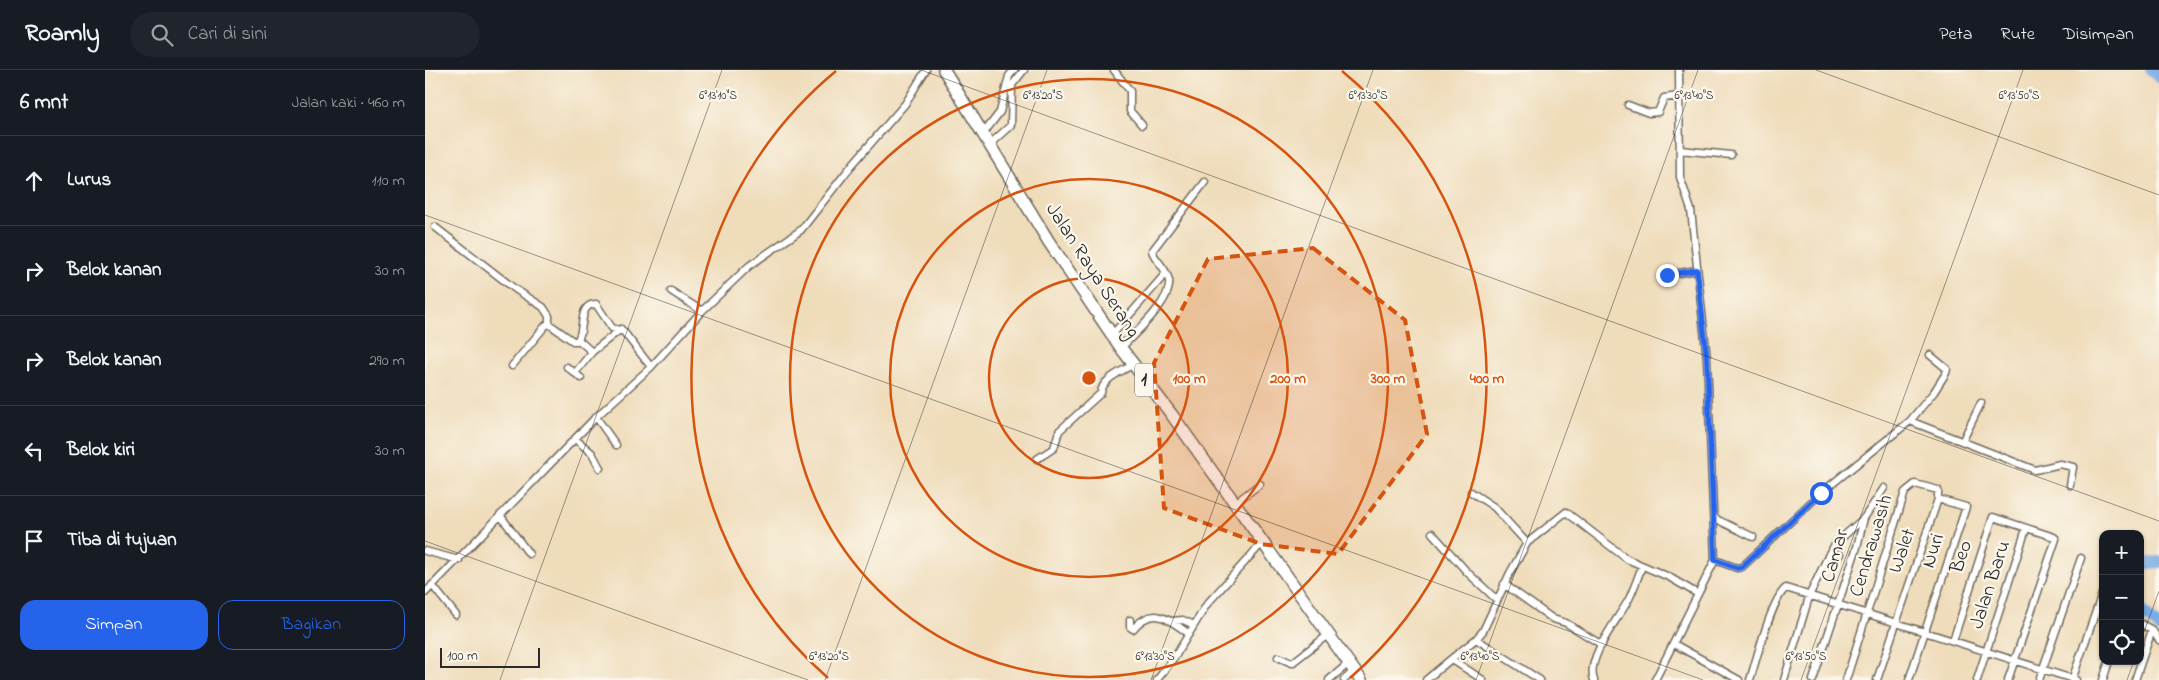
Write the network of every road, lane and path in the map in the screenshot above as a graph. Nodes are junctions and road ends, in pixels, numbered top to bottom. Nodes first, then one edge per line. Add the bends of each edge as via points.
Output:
1 (926, 70) edge
2 (944, 70) edge
3 (1014, 70) edge
4 (1024, 70) edge
5 (1114, 70) edge
6 (1679, 70) edge
7 (1679, 96) junction
8 (1628, 105) dead end
9 (1142, 125) dead end
10 (983, 134) junction
11 (990, 144) junction
12 (1679, 150) junction
13 (1731, 155) dead end
14 (1205, 182) dead end
15 (435, 227) dead end
16 (1697, 270) junction
17 (1167, 273) junction
18 (1667, 275) dead end
19 (671, 291) dead end
20 (702, 311) junction
21 (549, 324) junction
22 (621, 329) junction
23 (1112, 335) junction
24 (581, 342) dead end
25 (1121, 348) junction
26 (592, 352) junction
27 (1930, 355) dead end
28 (1132, 365) junction
29 (511, 366) dead end
30 (567, 367) dead end
31 (651, 367) junction
32 (575, 373) junction
33 (581, 378) dead end
34 (1981, 403) dead end
35 (596, 417) junction
36 (1910, 420) junction
37 (575, 439) junction
38 (1963, 440) junction
39 (616, 445) dead end
40 (1037, 459) dead end
41 (600, 468) dead end
42 (1260, 484) dead end
43 (2070, 485) dead end
44 (1884, 488) dead end
45 (1938, 490) joint
46 (1471, 492) dead end
47 (1938, 499) junction
48 (1235, 504) junction
49 (500, 516) junction
50 (1714, 518) junction
51 (1864, 518) junction
52 (2026, 529) junction
53 (1432, 533) dead end
54 (1753, 537) dead end
55 (1263, 542) junction
56 (1527, 542) junction
57 (425, 551) edge
58 (1829, 552) junction
59 (529, 554) dead end
60 (1840, 555) dead end
61 (2081, 558) dead end
62 (459, 560) junction
63 (1715, 560) junction
64 (1641, 566) junction
65 (1504, 584) junction
66 (432, 585) junction
67 (425, 592) edge
68 (1698, 594) junction
69 (1810, 594) junction
70 (1497, 600) junction
71 (1839, 603) junction
72 (2099, 603) edge
73 (1868, 613) junction
74 (456, 615) dead end
75 (1130, 620) dead end
76 (1171, 621) junction
77 (1896, 622) junction
78 (1194, 625) junction
79 (2144, 626) edge
80 (2152, 630) junction
81 (1925, 632) junction
82 (1189, 634) junction
83 (1329, 634) junction
84 (1476, 639) junction
85 (2159, 640) edge
86 (1953, 641) junction
87 (1674, 644) junction
88 (1602, 645) junction
89 (1986, 652) junction
90 (1278, 657) dead end
91 (1451, 659) junction
92 (2014, 661) junction
93 (2108, 665) edge
94 (2043, 670) junction
95 (1355, 671) edge
96 (1157, 680) edge
97 (1329, 680) edge
98 (1344, 680) edge
99 (1426, 680) edge
100 (1483, 680) edge
101 (1540, 680) edge
102 (1594, 680) edge
103 (1655, 680) edge
104 (1739, 680) edge
105 (1750, 680) edge
106 (1784, 680) edge
107 (1813, 680) edge
108 (1846, 680) edge
109 (1877, 680) edge
110 (1909, 680) edge
111 (1977, 680) edge
112 (2008, 680) edge
113 (2039, 680) edge
114 (2073, 680) edge
115 (2103, 680) edge
116 (2135, 680) edge

1 - 20 street via 905,104 801,230 749,266
2 - 10 highway, Jalan Raya Serang / 1
3 - 10 street via 1009,76 1000,112
4 - 11 street via 1013,85 1011,125
5 - 9 street via 1130,91 1130,110
6 - 7 street
7 - 8 street via 1664,98 1658,112 1653,114
7 - 12 street
10 - 11 highway, Jalan Raya Serang / 1
11 - 23 highway, Jalan Raya Serang / 1 via 1049,242
12 - 13 street
12 - 16 street via 1680,177 1691,210
14 - 17 street via 1154,248 1153,254
15 - 21 street via 515,289 543,306 549,316
16 - 18 street
16 - 50 street via 1707,359
17 - 23 street
17 - 25 street via 1166,298
19 - 20 street
20 - 31 street
21 - 22 street via 577,341 581,336 585,307 597,304 612,328
21 - 29 street
22 - 26 street
22 - 31 street
23 - 25 highway, Jalan Raya Serang / 1
24 - 26 street
25 - 28 highway, Jalan Raya Serang / 1
26 - 32 street
27 - 36 street via 1947,369 1947,373
28 - 40 street via 1105,382 1101,393 1059,431 1054,448
28 - 48 highway, Jalan Raya Serang / 1
30 - 32 street
31 - 35 street
32 - 33 street
34 - 38 street
35 - 37 street
35 - 39 street
36 - 38 street
36 - 63 street via 1821,493 1742,567
37 - 41 street via 592,453
37 - 49 street
38 - 43 street via 2035,470 2059,464 2073,467
42 - 48 street
44 - 51 street
45 - 47 street, Walet
45 - 73 street, Cendrawasih via 1915,484 1907,489
46 - 56 street via 1493,507
47 - 77 street, Walet
47 - 81 street, Nuri via 1966,507
48 - 55 highway, Jalan Raya Serang / 1
49 - 59 street
49 - 62 street
50 - 54 street
50 - 63 street
51 - 58 street
51 - 71 street, Camar
52 - 86 street, Beo via 1992,518
52 - 89 street, Jalan Baru
52 - 92 street via 2056,539
53 - 70 street
55 - 78 street via 1207,604
55 - 83 highway, Jalan Raya Serang / 1
56 - 64 street via 1566,512 1613,550
56 - 65 street
57 - 62 street
58 - 60 street
58 - 69 street
61 - 94 street
62 - 66 street
63 - 68 street
64 - 68 street
64 - 88 street via 1629,600
65 - 70 street
65 - 88 street via 1553,619 1566,623
66 - 67 street
66 - 74 street
68 - 87 street
69 - 71 street
69 - 105 street via 1786,588 1781,592
69 - 106 street
70 - 84 street via 1488,623
71 - 73 street
71 - 107 street, Camar
72 - 114 street
73 - 77 street
73 - 108 street, Cendrawasih
75 - 76 street via 1133,629 1151,616
76 - 78 street via 1183,620
76 - 82 street
77 - 81 street
77 - 109 street, Walet
78 - 82 street
79 - 80 street
80 - 85 street
80 - 116 street
81 - 86 street
81 - 110 street
82 - 96 street
83 - 90 street via 1292,662
83 - 95 highway, Jalan Raya Serang / 1
84 - 91 street
84 - 101 street
86 - 89 street
87 - 103 street
87 - 104 street
88 - 102 street via 1594,661
89 - 92 street
89 - 111 street, Jalan Baru
91 - 99 street
91 - 100 street
92 - 94 street
92 - 112 street
93 - 115 street
94 - 113 street
94 - 114 street
95 - 97 street
95 - 98 street

